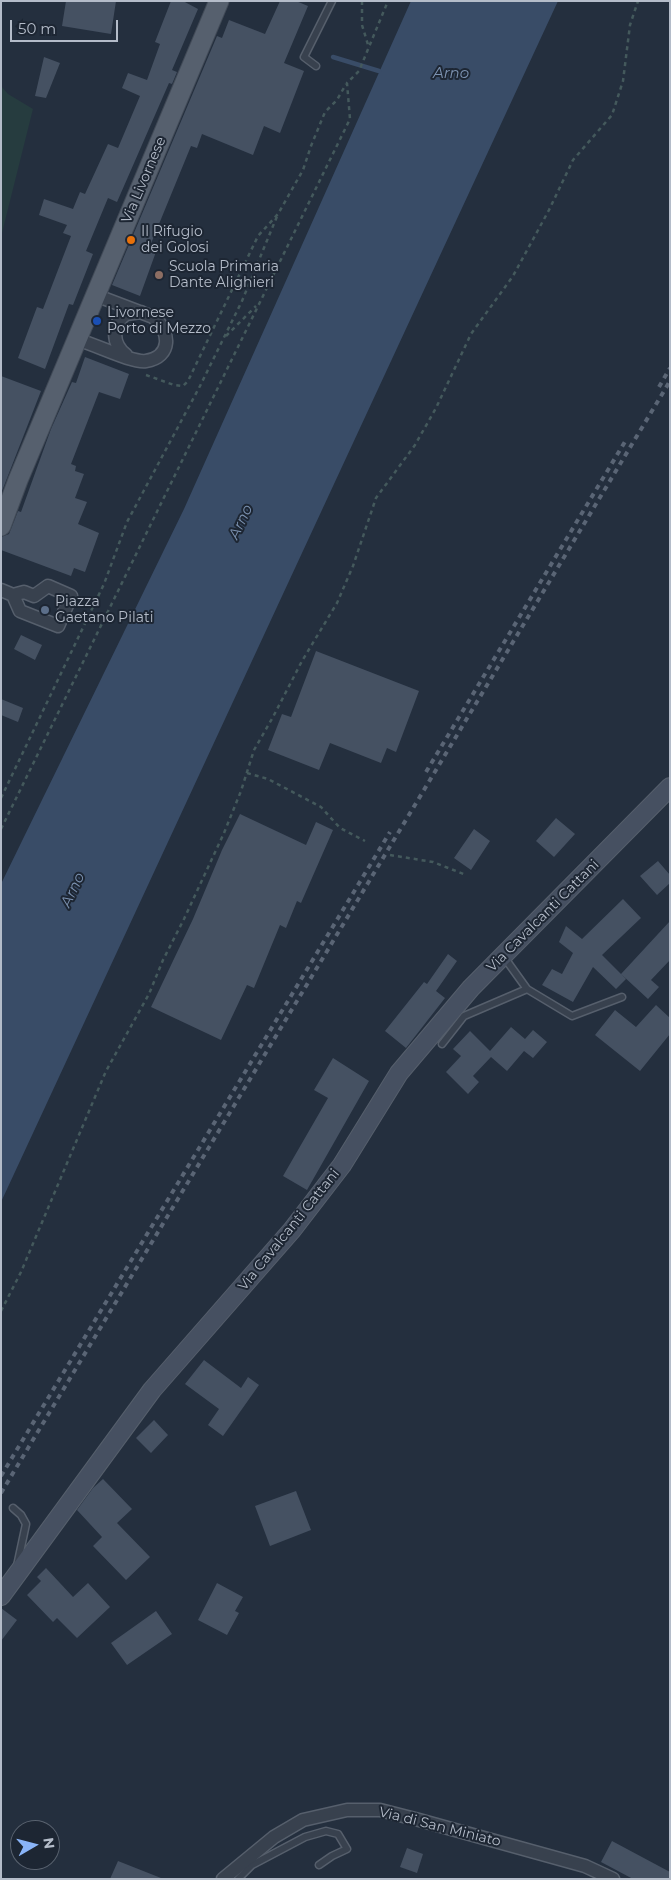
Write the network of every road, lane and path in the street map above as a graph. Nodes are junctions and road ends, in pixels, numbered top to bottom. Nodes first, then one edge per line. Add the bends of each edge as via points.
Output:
1 (219, 1) edge
2 (332, 1) edge
3 (362, 1) edge
4 (388, 1) edge
5 (638, 1) edge
6 (369, 48) junction
7 (316, 66) dead end
8 (347, 83) junction
9 (278, 214) junction
10 (95, 295) junction
11 (258, 304) junction
12 (146, 313) junction
13 (223, 339) junction
14 (78, 340) junction
15 (136, 360) junction
16 (1, 526) edge
17 (247, 773) junction
18 (670, 786) edge
19 (1, 798) edge
20 (1, 829) edge
21 (365, 841) dead end
22 (390, 855) dead end
23 (466, 875) dead end
24 (503, 956) junction
25 (527, 989) junction
26 (622, 997) dead end
27 (442, 1044) dead end
28 (1, 1311) edge
29 (13, 1508) dead end
30 (17, 1574) junction
31 (1, 1596) edge
32 (319, 1865) dead end
33 (223, 1879) edge
34 (238, 1879) edge
35 (613, 1879) edge

1 - 10 main road, Via Livornese
2 - 7 lane via 304,57
3 - 6 path via 362,25
4 - 6 path
5 - 17 path via 630,25 623,81 612,115 573,160 513,276 471,334 416,445 376,498 353,566 336,603 254,750
6 - 8 path via 359,71
8 - 9 path via 325,112 303,170
8 - 11 path via 350,119
9 - 13 path
9 - 15 path via 258,236 188,381 183,386 155,380 139,371
10 - 12 street
10 - 14 main road, Via Livornese
11 - 13 path
11 - 20 path
12 - 15 street via 160,322 166,344 155,358
12 - 15 street via 126,314 120,318 115,330 116,344 124,354
13 - 19 path via 127,522 104,584
14 - 15 street
14 - 16 main road, Via Livornese
17 - 21 path via 268,779 321,807 340,828
17 - 28 path via 238,800 149,994 106,1071 21,1272
18 - 24 street, Via Cavalcanti Cattani
22 - 23 path via 434,862
24 - 25 lane
24 - 30 street, Via Cavalcanti Cattani via 471,988 399,1073 342,1165 292,1230 152,1390
25 - 26 lane via 572,1016
25 - 27 lane via 464,1016
29 - 30 lane via 26,1524
30 - 31 street, Via Cavalcanti Cattani
32 - 34 lane via 347,1849 338,1834 326,1831 305,1837 252,1865
33 - 35 street, Via di San Miniato via 274,1837 302,1820 347,1810 380,1810 419,1820 585,1866

